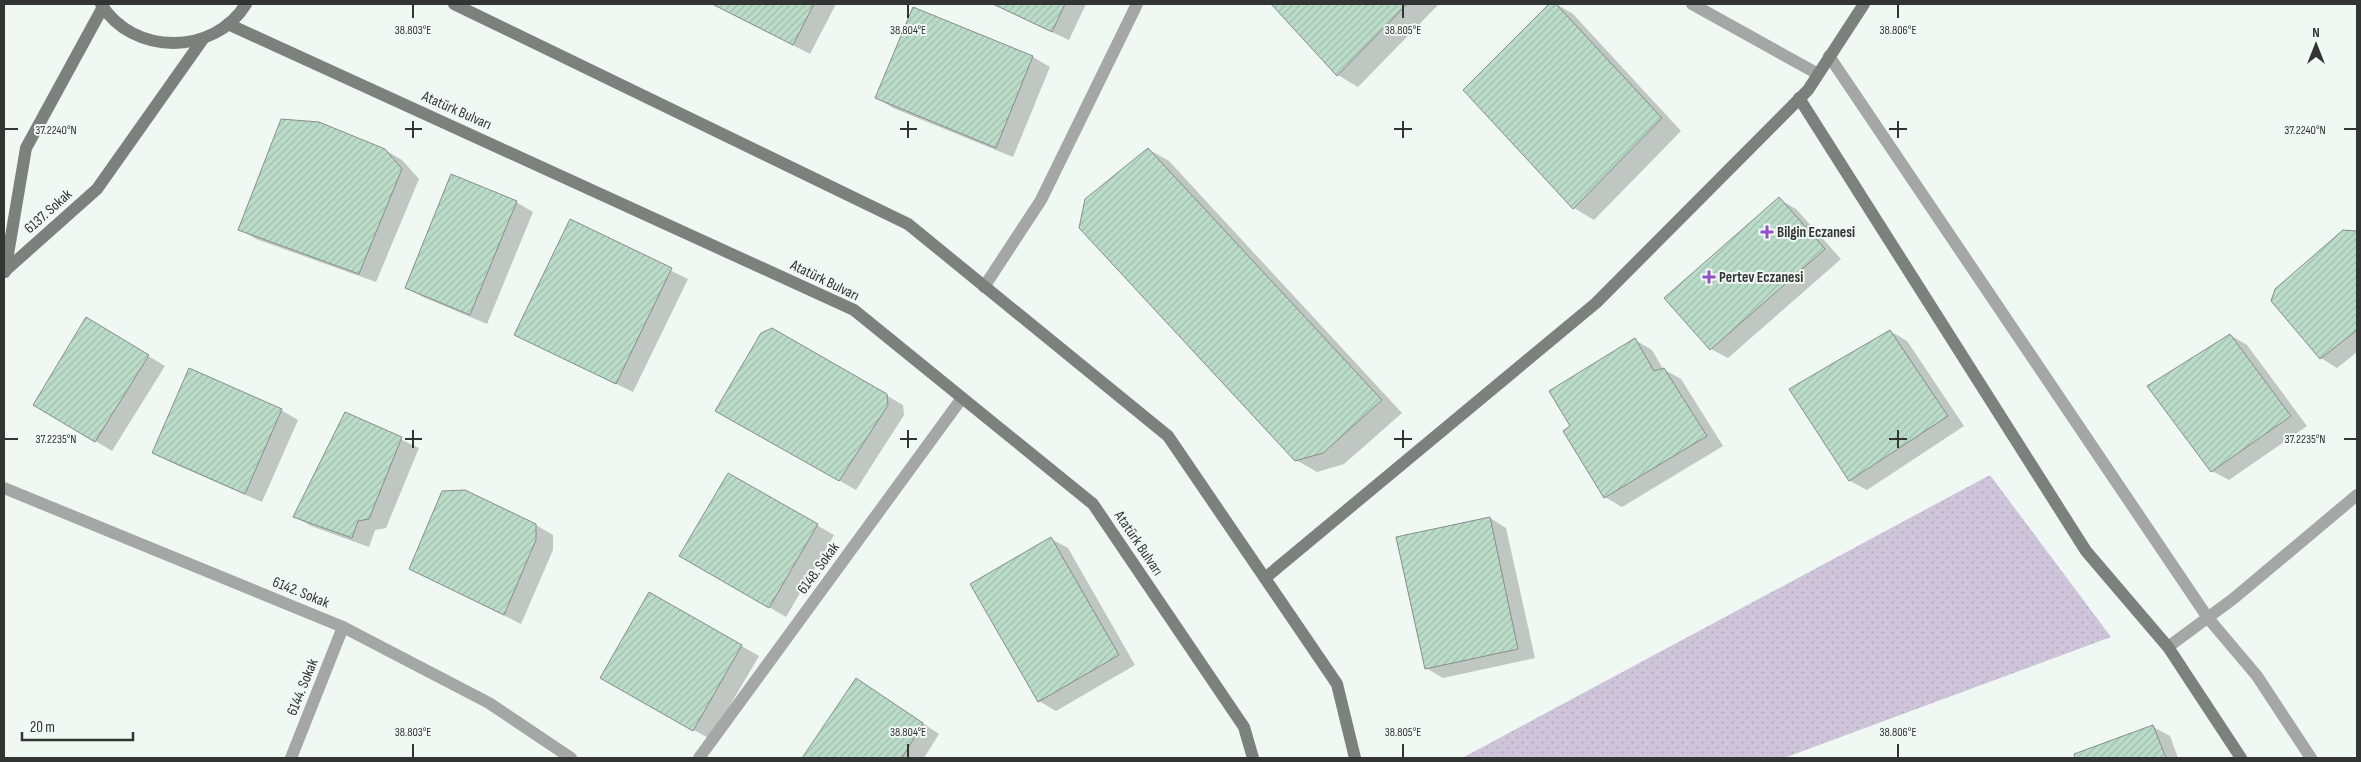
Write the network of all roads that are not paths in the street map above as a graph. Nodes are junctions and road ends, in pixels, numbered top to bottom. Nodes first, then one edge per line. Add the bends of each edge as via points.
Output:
1 (246, 4) edge
2 (454, 4) edge
3 (1137, 4) edge
4 (1692, 4) edge
5 (1864, 4) edge
6 (102, 5) edge
7 (228, 24) junction
8 (202, 39) junction
9 (1829, 56) junction
10 (1818, 74) junction
11 (1799, 98) junction
12 (5, 272) edge
13 (984, 286) junction
14 (962, 398) junction
15 (4, 488) edge
16 (2357, 495) edge
17 (1265, 578) junction
18 (2208, 618) junction
19 (343, 627) junction
20 (2168, 647) junction
21 (291, 758) edge
22 (571, 758) edge
23 (699, 758) edge
24 (1252, 758) edge
25 (1355, 758) edge
26 (2242, 758) edge
27 (2311, 758) edge

1 - 7 main road
2 - 13 main road via 908,224
3 - 13 street via 1041,200
4 - 10 street
5 - 9 main road
6 - 8 main road via 117,24 136,36 158,43 181,44
6 - 12 main road, 6137. Sokak via 26,148
7 - 8 main road
7 - 14 main road, Atatürk Bulvarı via 854,310
8 - 12 main road, 6137. Sokak via 97,189
9 - 10 main road
9 - 18 street
10 - 11 main road
11 - 17 main road via 1596,303
11 - 20 main road via 2086,551
13 - 17 main road via 1168,436
14 - 23 street, 6148. Sokak
14 - 24 main road, Atatürk Bulvarı via 1093,504 1244,726
15 - 19 street, 6142. Sokak
16 - 18 street
17 - 25 main road via 1337,684
18 - 20 street
18 - 27 street via 2257,676
19 - 21 street, 6144. Sokak
19 - 22 street, 6142. Sokak via 489,703
20 - 26 main road

